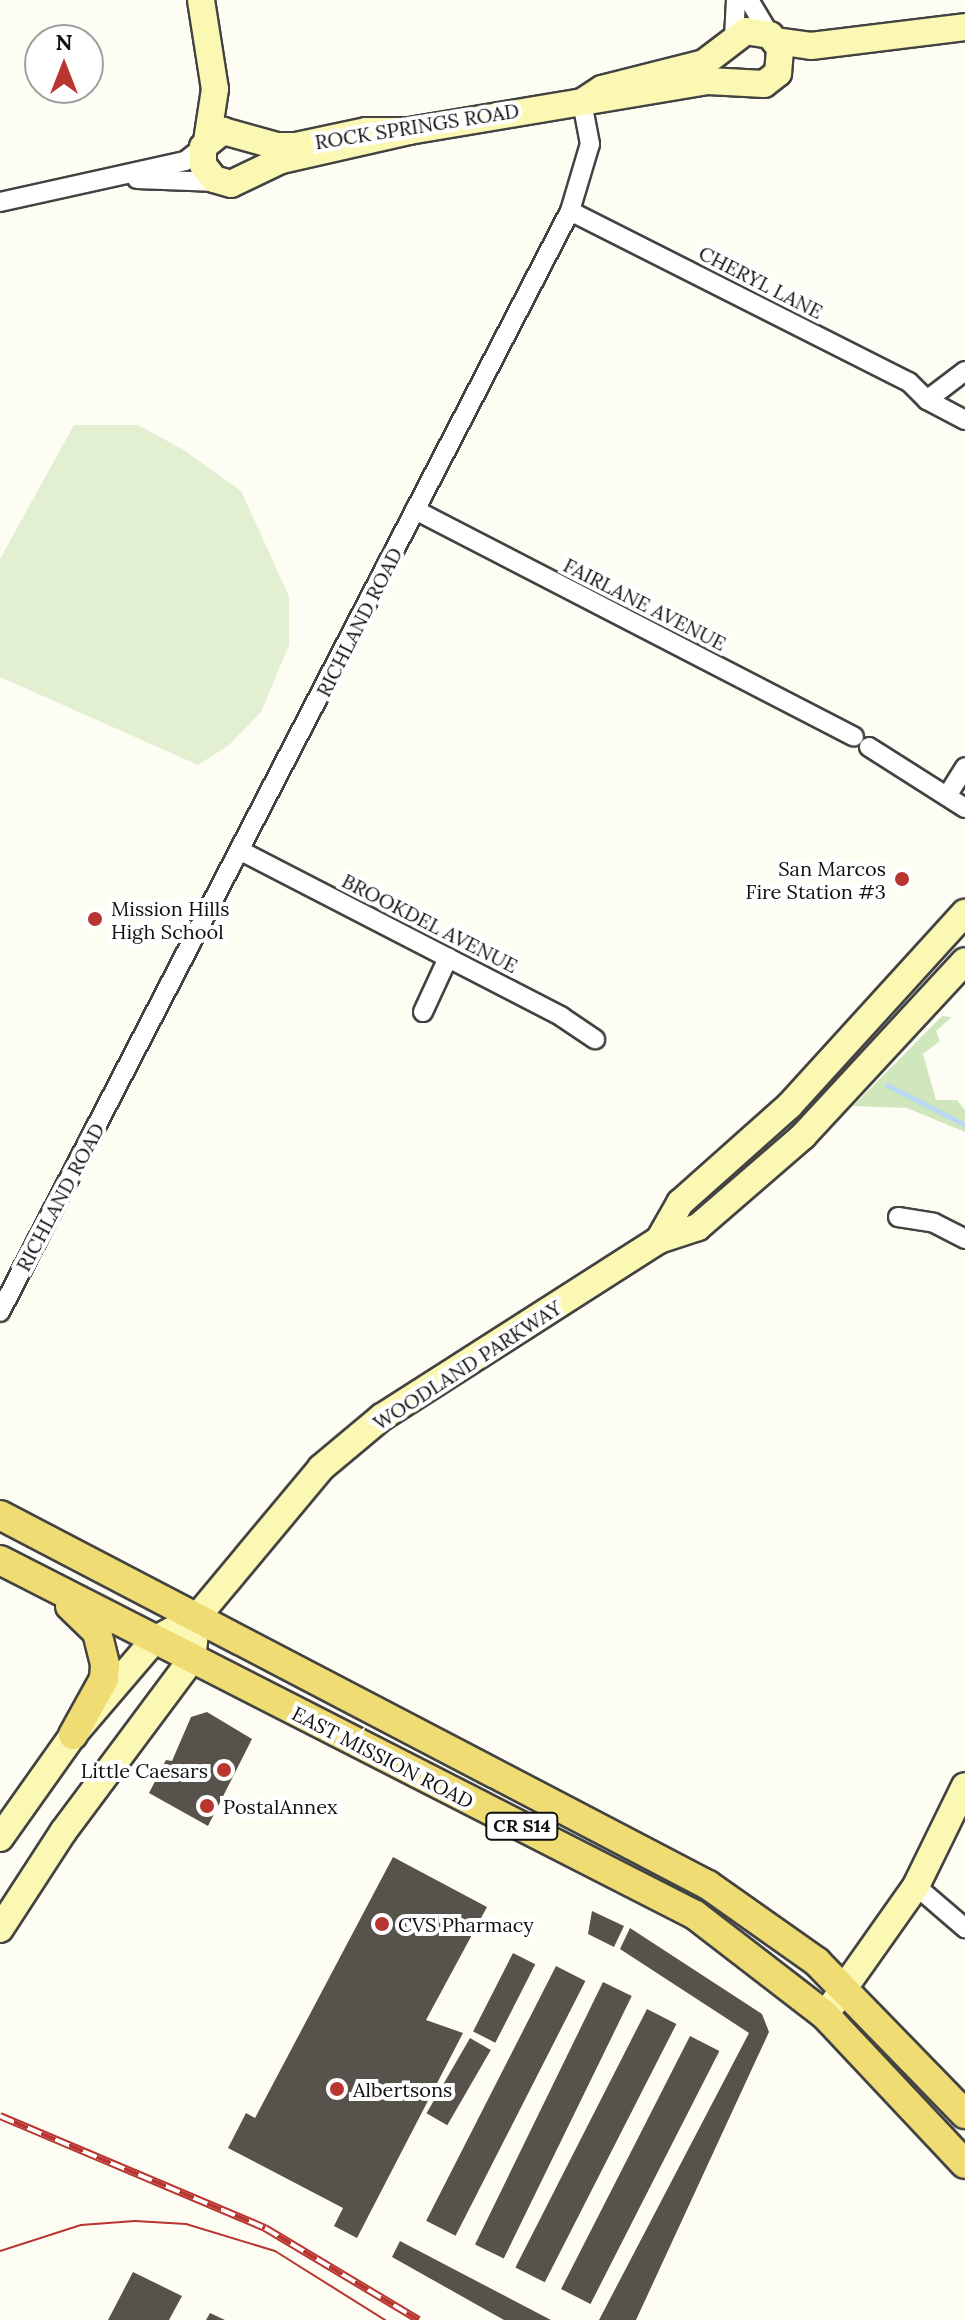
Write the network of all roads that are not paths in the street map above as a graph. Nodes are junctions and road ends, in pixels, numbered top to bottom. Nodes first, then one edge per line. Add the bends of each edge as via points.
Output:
1 (201, 0) edge
2 (736, 0) edge
3 (749, 0) edge
4 (960, 28) edge
5 (773, 38) junction
6 (731, 42) junction
7 (778, 73) junction
8 (738, 81) junction
9 (215, 89) junction
10 (582, 102) junction
11 (409, 131) junction
12 (242, 133) junction
13 (205, 144) junction
14 (251, 172) junction
15 (126, 176) junction
16 (217, 182) junction
17 (0, 202) edge
18 (570, 211) junction
19 (965, 371) edge
20 (927, 400) junction
21 (965, 420) edge
22 (415, 510) junction
23 (965, 767) edge
24 (947, 796) junction
25 (965, 808) edge
26 (241, 851) junction
27 (965, 913) edge
28 (448, 958) junction
29 (965, 961) edge
30 (423, 1012) dead end
31 (595, 1039) dead end
32 (898, 1217) dead end
33 (965, 1239) edge
34 (659, 1240) junction
35 (0, 1312) edge
36 (0, 1515) edge
37 (0, 1560) edge
38 (35, 1578) junction
39 (197, 1617) junction
40 (154, 1640) junction
41 (192, 1659) junction
42 (73, 1735) junction
43 (399, 1765) junction
44 (965, 1786) edge
45 (0, 1838) edge
46 (646, 1851) junction
47 (916, 1886) junction
48 (965, 1928) edge
49 (0, 1929) edge
50 (844, 1988) junction
51 (825, 2015) junction
52 (965, 2114) edge
53 (965, 2164) edge

1 - 9 main road
2 - 6 street
3 - 5 street
4 - 5 main road, ROCK SPRINGS ROAD via 811,46
4 - 7 main road
5 - 6 main road, ROCK SPRINGS ROAD via 754,30
5 - 7 main road via 782,56
6 - 8 main road via 727,66
6 - 10 main road, ROCK SPRINGS ROAD via 691,68 602,89
7 - 8 main road via 764,84
8 - 10 main road
9 - 12 main road
9 - 13 main road
10 - 11 main road, ROCK SPRINGS ROAD
10 - 18 street, RICHLAND ROAD via 590,144
11 - 12 main road, ROCK SPRINGS ROAD via 366,131 277,146
11 - 14 main road via 281,160
12 - 13 main road via 223,131
12 - 14 main road via 255,150
13 - 15 street via 185,161
13 - 16 main road via 203,165
14 - 16 main road via 239,182
15 - 16 street
15 - 17 street
18 - 20 street, CHERYL LANE via 909,382
18 - 22 street, RICHLAND ROAD
19 - 20 street
20 - 21 street, CHERYL LANE
22 - 24 street, FAIRLANE AVENUE via 862,742
22 - 26 street, RICHLAND ROAD
23 - 24 street
24 - 25 street, FAIRLANE AVENUE
26 - 28 street, BROOKDEL AVENUE
26 - 35 street, RICHLAND ROAD
27 - 34 main road, WOODLAND PARKWAY via 790,1105 680,1203
28 - 30 street
28 - 31 street, BROOKDEL AVENUE
29 - 34 main road, WOODLAND PARKWAY via 803,1136 698,1227
32 - 33 street via 934,1223
34 - 39 main road, WOODLAND PARKWAY via 382,1417 282,1509
36 - 39 main road, EAST MISSION ROAD / CR S14
37 - 38 main road, EAST MISSION ROAD / CR S14
38 - 40 main road, EAST MISSION ROAD / CR S14
38 - 42 main road via 85,1618 104,1647 104,1679
39 - 40 main road, WOODLAND PARKWAY
39 - 41 main road
39 - 46 main road, EAST MISSION ROAD / CR S14
40 - 41 main road, EAST MISSION ROAD / CR S14
40 - 42 main road, WOODLAND PARKWAY
41 - 43 main road, EAST MISSION ROAD / CR S14
41 - 49 main road via 63,1832
42 - 45 main road, WOODLAND PARKWAY
43 - 46 main road via 411,1756 600,1841
43 - 51 main road, EAST MISSION ROAD / CR S14 via 695,1915
44 - 47 main road
46 - 50 main road, EAST MISSION ROAD / CR S14 via 771,1926
47 - 48 street
47 - 50 main road
50 - 51 main road
50 - 52 main road, EAST MISSION ROAD / CR S14
51 - 53 main road, EAST MISSION ROAD / CR S14

